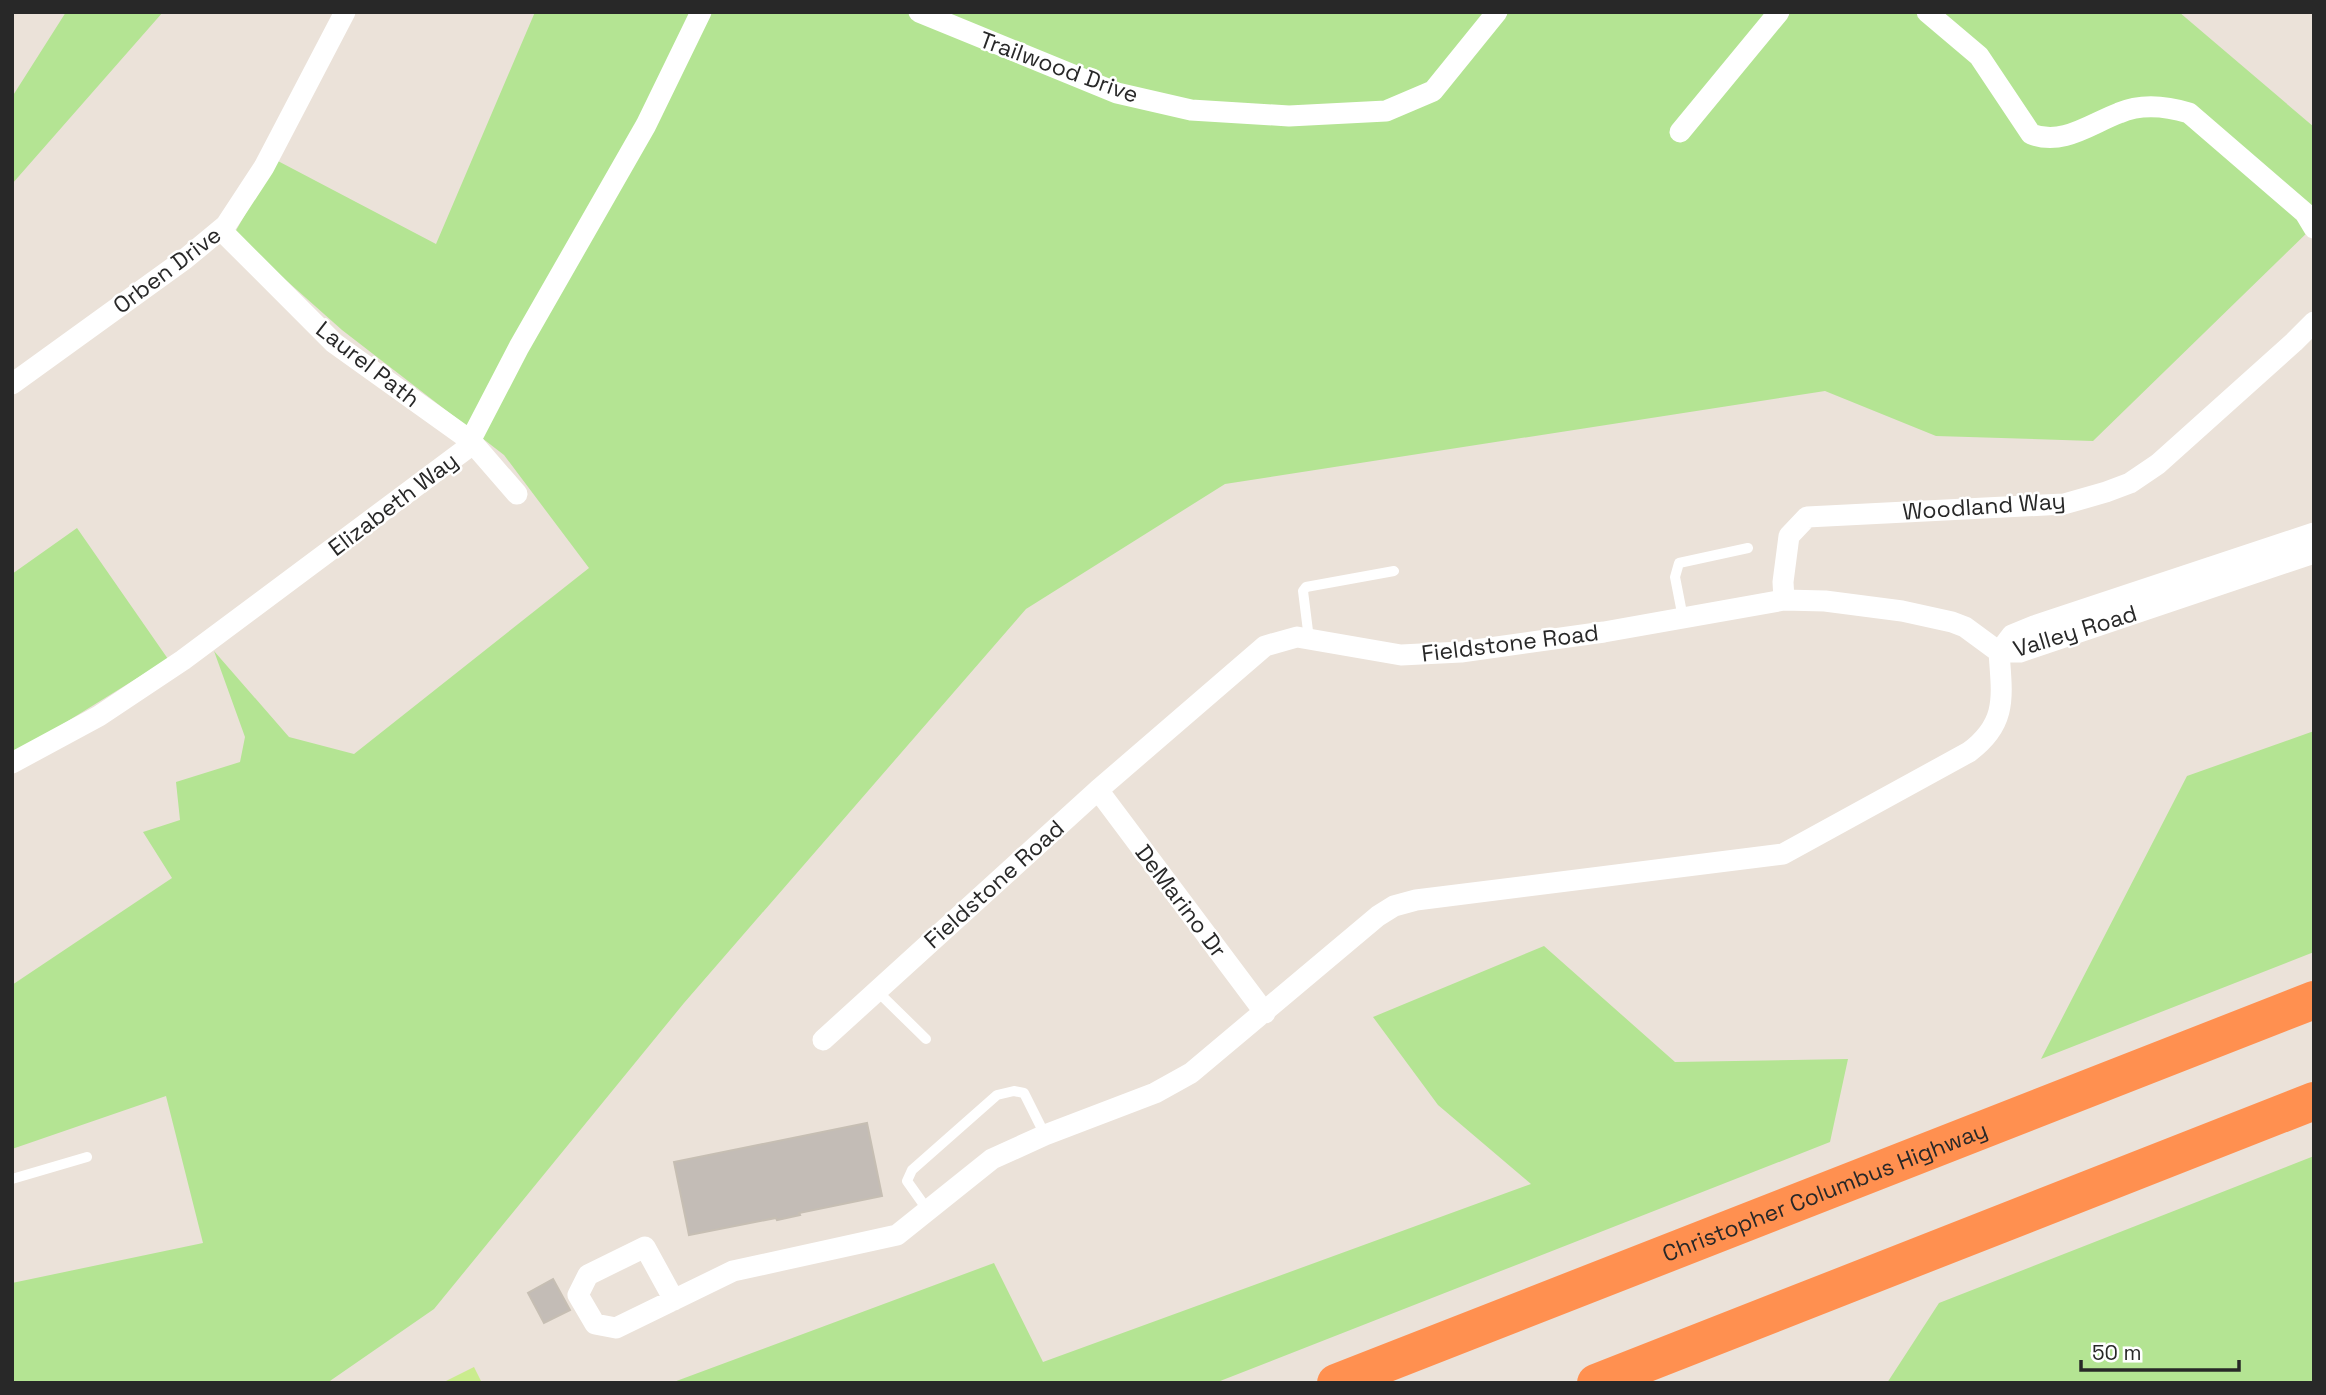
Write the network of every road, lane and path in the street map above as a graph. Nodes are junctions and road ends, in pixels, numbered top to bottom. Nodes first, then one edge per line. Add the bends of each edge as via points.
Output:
1 (345, 12) edge
2 (701, 12) edge
3 (919, 12) edge
4 (1497, 12) edge
5 (1780, 12) edge
6 (1927, 12) edge
7 (1680, 132) dead end
8 (2314, 229) edge
9 (222, 230) junction
10 (2314, 322) edge
11 (12, 384) edge
12 (471, 441) junction
13 (517, 494) dead end
14 (2314, 533) edge
15 (1748, 548) dead end
16 (2314, 554) edge
17 (1394, 571) dead end
18 (1784, 600) junction
19 (1683, 618) junction
20 (1309, 639) junction
21 (1999, 652) junction
22 (12, 763) edge
23 (1098, 790) junction
24 (877, 991) junction
25 (2314, 1000) edge
26 (1265, 1013) junction
27 (926, 1039) dead end
28 (823, 1040) dead end
29 (2314, 1101) edge
30 (1045, 1135) junction
31 (87, 1157) dead end
32 (12, 1179) edge
33 (929, 1212) junction
34 (674, 1300) junction
35 (1336, 1383) edge
36 (1596, 1383) edge

1 - 9 street, Orben Drive via 264,167
2 - 12 street, Elizabeth Way via 646,125 519,347
3 - 4 street, Trailwood Drive via 1117,93 1191,110 1289,116 1386,111 1433,91
5 - 7 street
6 - 8 street via 1979,57 2031,134 2044,139 2073,135 2138,107 2167,106 2189,113 2305,213
9 - 11 street, Orben Drive
9 - 12 street, Laurel Path via 334,343
10 - 18 street, Woodland Way via 2158,464 2130,482 2064,504 1808,517 1789,536
12 - 13 street, Laurel Path
12 - 22 street, Elizabeth Way via 183,660 99,716
14 - 21 street, Valley Road via 2034,626 2012,635
15 - 19 lane via 1679,563 1675,577
16 - 21 street, Valley Road via 2020,652
17 - 20 lane via 1307,587 1303,591
18 - 19 street, Fieldstone Road
18 - 21 street, Fieldstone Road via 1902,611 1952,622
19 - 20 street, Fieldstone Road via 1461,652 1401,655
20 - 23 street, Fieldstone Road via 1297,637 1265,646
21 - 26 street via 1999,716 1980,744 1783,854 1405,902 1378,916
23 - 24 street, Fieldstone Road
23 - 26 street, DeMarino Dr
24 - 27 lane
24 - 28 street, Fieldstone Road
25 - 35 highway, Christopher Columbus Highway
26 - 30 street via 1191,1073 1155,1093
29 - 36 highway
30 - 33 street via 992,1159
30 - 33 lane via 1024,1093 997,1095 912,1170 907,1181
31 - 32 lane
33 - 34 street via 897,1235 733,1271
34 - 34 street via 645,1247 588,1275 578,1295 595,1324 616,1328

